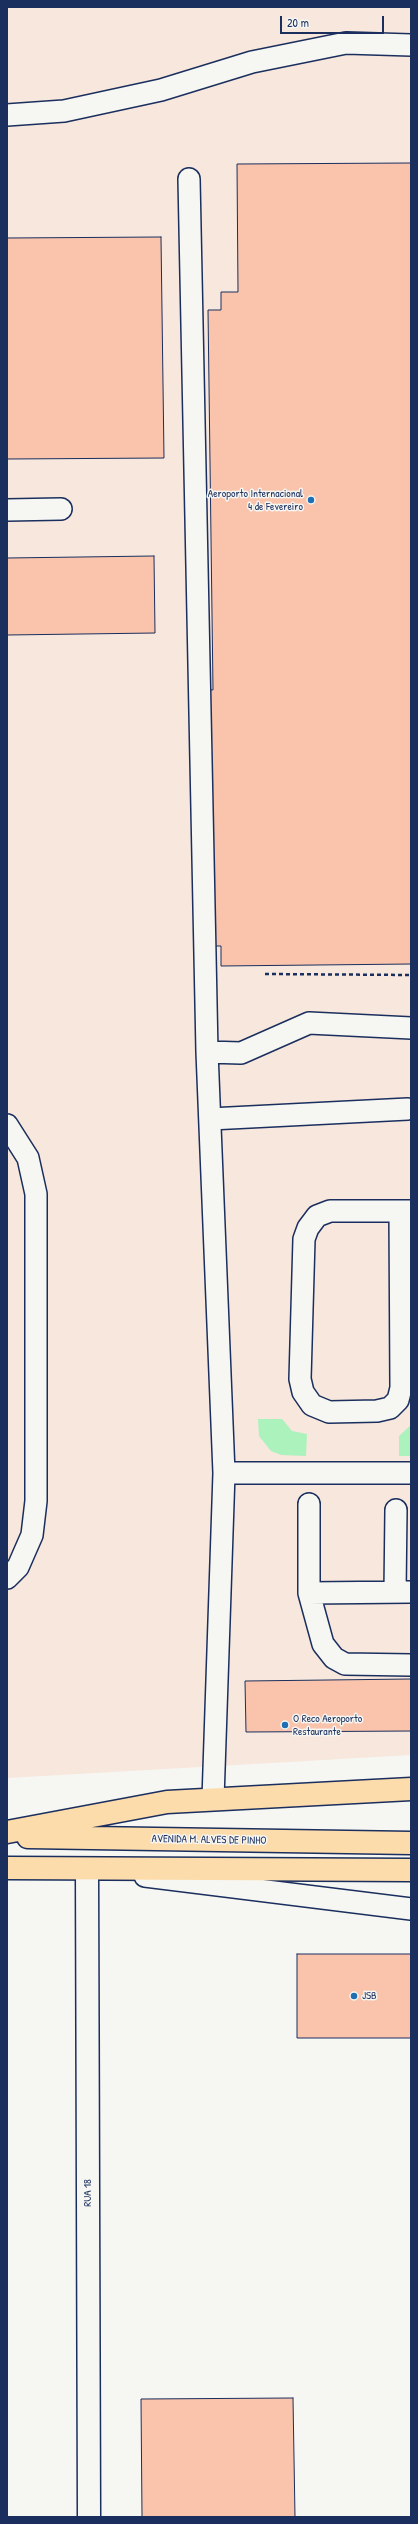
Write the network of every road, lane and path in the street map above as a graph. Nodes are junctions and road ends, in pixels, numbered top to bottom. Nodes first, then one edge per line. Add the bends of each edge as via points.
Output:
1 (411, 45) edge
2 (7, 116) edge
3 (189, 179) dead end
4 (61, 509) dead end
5 (7, 510) edge
6 (265, 974) dead end
7 (411, 975) edge
8 (411, 1028) edge
9 (207, 1052) junction
10 (408, 1109) dead end
11 (210, 1119) junction
12 (7, 1126) edge
13 (406, 1212) edge
14 (224, 1473) junction
15 (411, 1473) edge
16 (309, 1504) dead end
17 (396, 1510) dead end
18 (7, 1578) edge
19 (403, 1592) edge
20 (309, 1593) junction
21 (411, 1665) edge
22 (411, 1789) edge
23 (213, 1799) junction
24 (7, 1832) edge
25 (7, 1837) edge
26 (411, 1843) edge
27 (7, 1868) edge
28 (87, 1869) junction
29 (411, 1870) edge
30 (411, 1909) edge
31 (89, 2517) edge

1 - 2 lane via 346,43 252,62 146,94 64,111
3 - 9 lane
4 - 5 lane
6 - 7 path
8 - 9 lane via 309,1023 241,1053
9 - 11 lane
10 - 11 lane
11 - 14 lane
12 - 18 lane via 28,1158 36,1194 36,1501 32,1535 18,1567
13 - 13 lane via 330,1211 317,1216 308,1228 304,1239 300,1379 303,1392 312,1405 329,1412 377,1411 390,1408 398,1400 402,1388
14 - 15 lane
14 - 23 lane
16 - 20 lane
17 - 19 lane
19 - 20 lane
20 - 21 lane via 323,1644 334,1658 345,1664
22 - 23 main road
23 - 24 main road via 167,1802
25 - 26 main road, AVENIDA M. ALVES DE PINHO
27 - 28 main road
28 - 29 main road
28 - 30 lane
28 - 31 street, RUA 18

